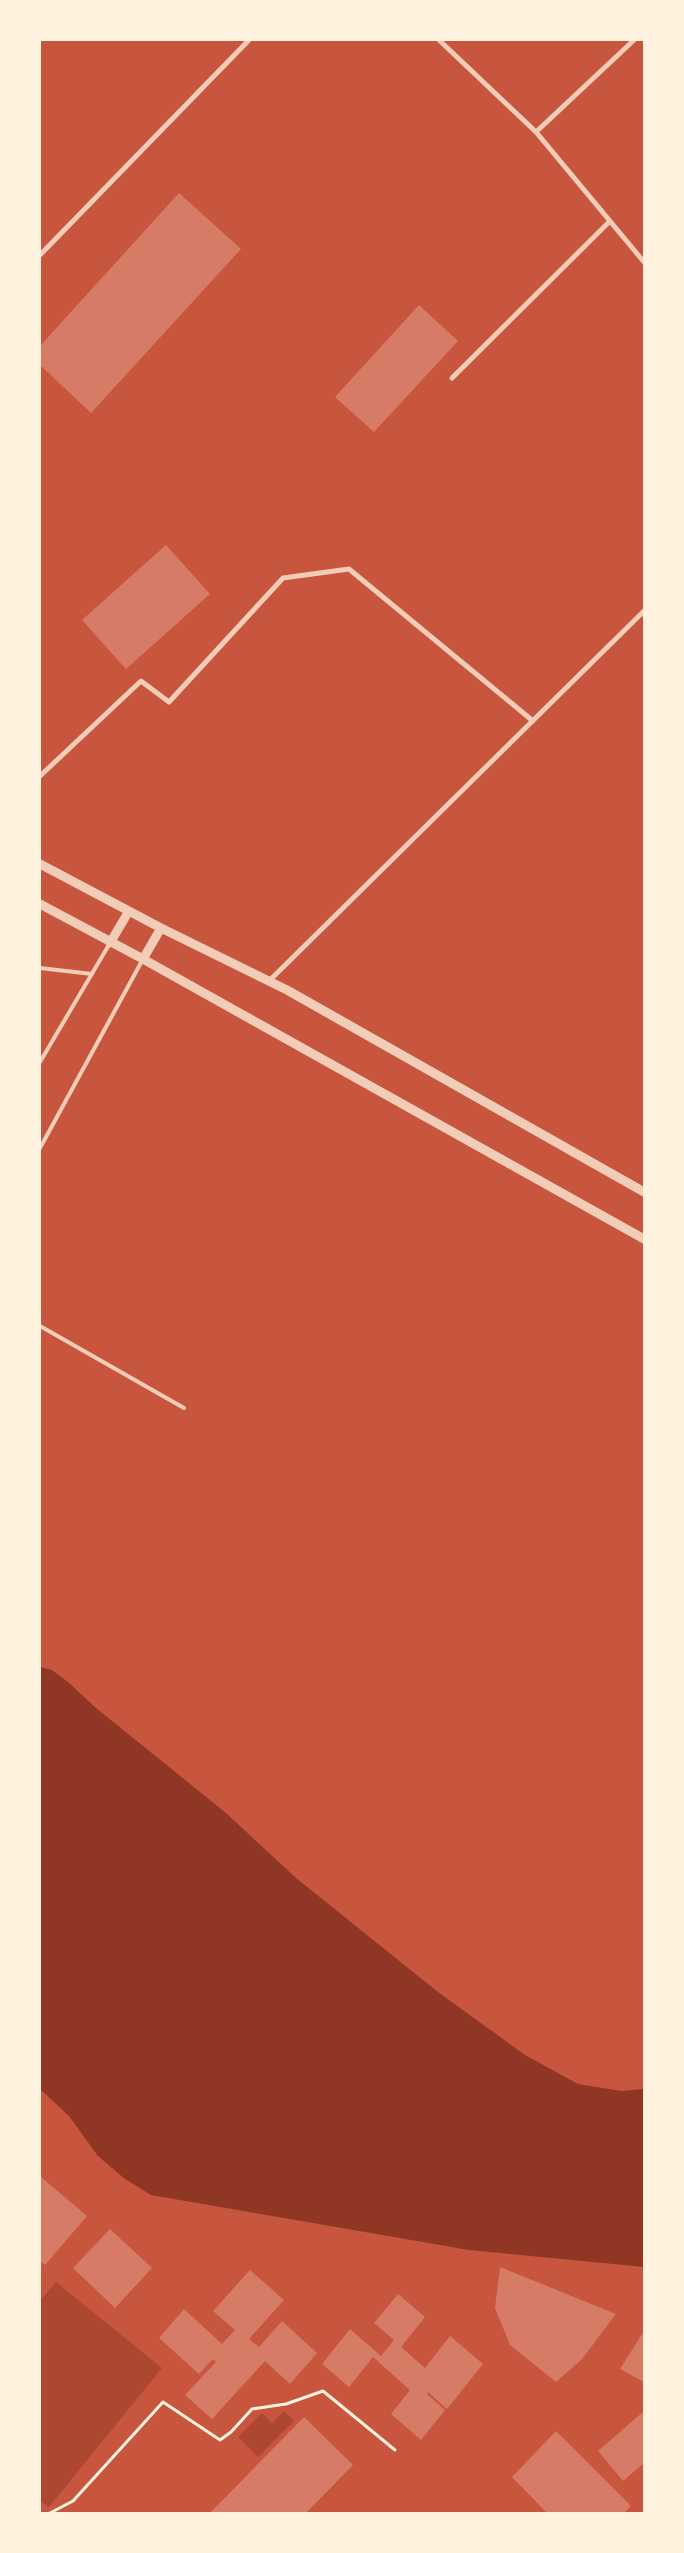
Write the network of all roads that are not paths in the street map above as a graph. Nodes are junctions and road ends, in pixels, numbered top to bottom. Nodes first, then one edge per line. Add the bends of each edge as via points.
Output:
1 (249, 40) edge
2 (439, 40) edge
3 (634, 40) edge
4 (536, 132) junction
5 (610, 221) junction
6 (40, 255) edge
7 (644, 262) edge
8 (452, 378) dead end
9 (644, 611) edge
10 (533, 721) junction
11 (40, 776) edge
12 (40, 864) edge
13 (40, 904) edge
14 (129, 911) junction
15 (161, 928) junction
16 (110, 943) junction
17 (143, 959) junction
18 (40, 968) edge
19 (92, 974) junction
20 (269, 981) junction
21 (40, 1062) edge
22 (40, 1148) edge
23 (644, 1192) edge
24 (644, 1239) edge
25 (40, 1326) edge
26 (184, 1408) dead end

1 - 6 street
2 - 4 street
3 - 4 street
4 - 5 street
5 - 7 street
5 - 8 street
9 - 10 street
10 - 11 street via 349,569 283,578 169,702 141,681
10 - 20 street
12 - 14 street
13 - 16 street
14 - 15 street
14 - 16 street
15 - 17 street
15 - 20 street
16 - 17 street
16 - 19 lane
17 - 22 lane
17 - 24 street
18 - 19 lane
19 - 21 lane
20 - 23 street
25 - 26 lane

